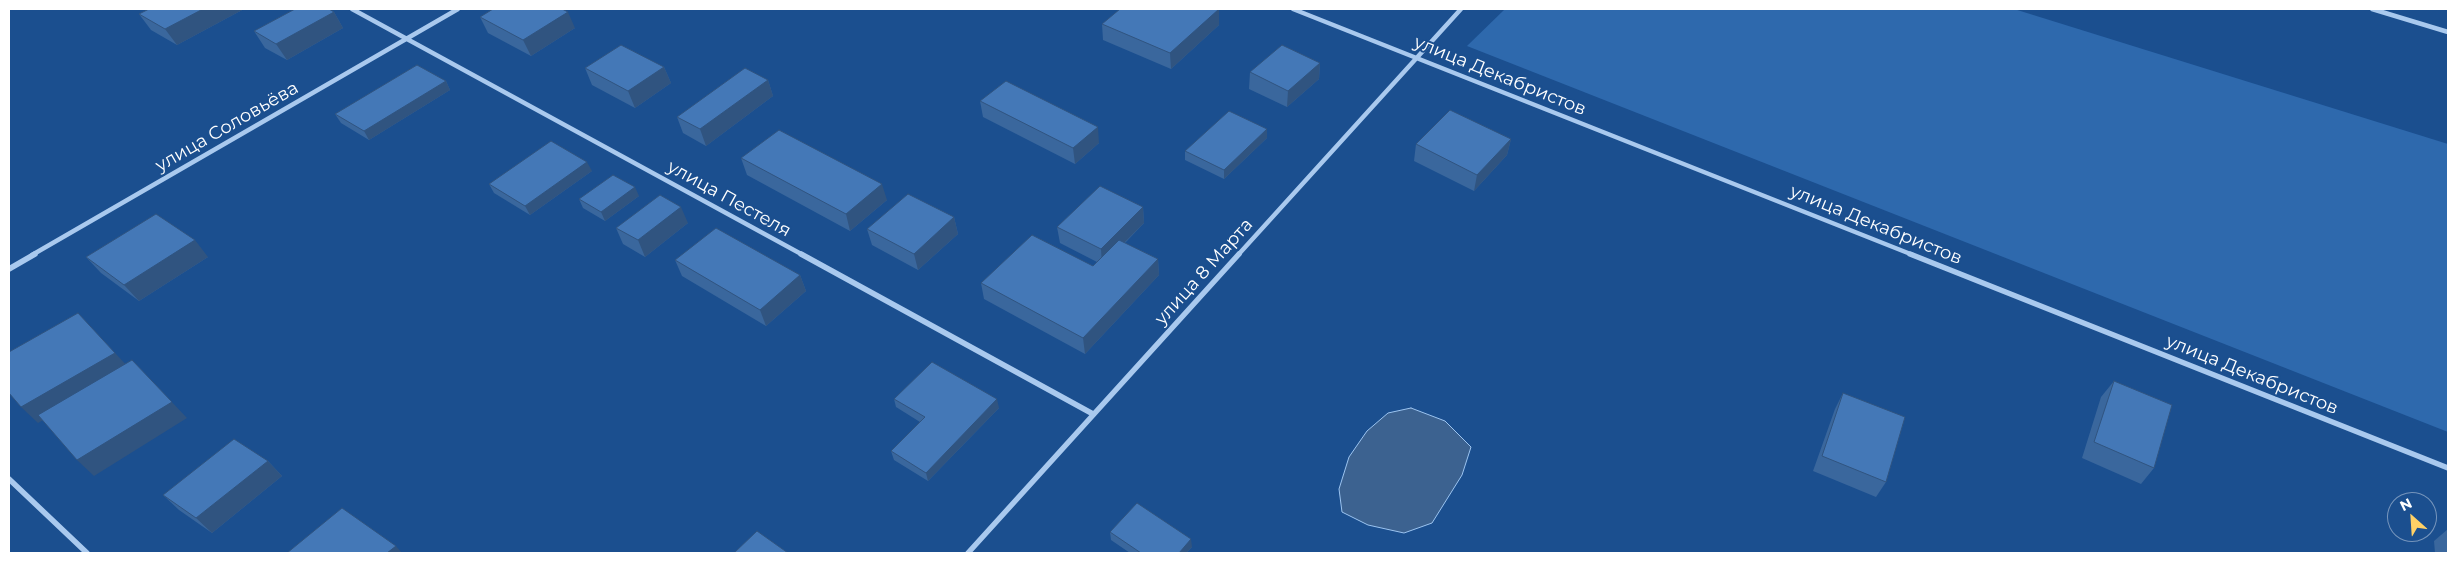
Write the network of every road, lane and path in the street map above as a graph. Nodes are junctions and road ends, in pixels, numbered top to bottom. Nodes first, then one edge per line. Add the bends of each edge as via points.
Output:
1 (352, 9) edge
2 (458, 9) edge
3 (1293, 9) edge
4 (1461, 9) edge
5 (2372, 9) edge
6 (2448, 32) edge
7 (407, 39) junction
8 (1418, 58) junction
9 (9, 269) edge
10 (1093, 414) junction
11 (2448, 468) edge
12 (9, 480) edge
13 (88, 553) edge
14 (968, 553) edge

1 - 7 street, улица Пестеля
2 - 7 street, улица Соловьёва
3 - 8 street, улица Декабристов
4 - 8 street, улица 8 Марта
5 - 6 street
7 - 9 street, улица Соловьёва
7 - 10 street, улица Пестеля
8 - 10 street, улица 8 Марта
8 - 11 street, улица Декабристов
10 - 14 street, улица 8 Марта
12 - 13 street

